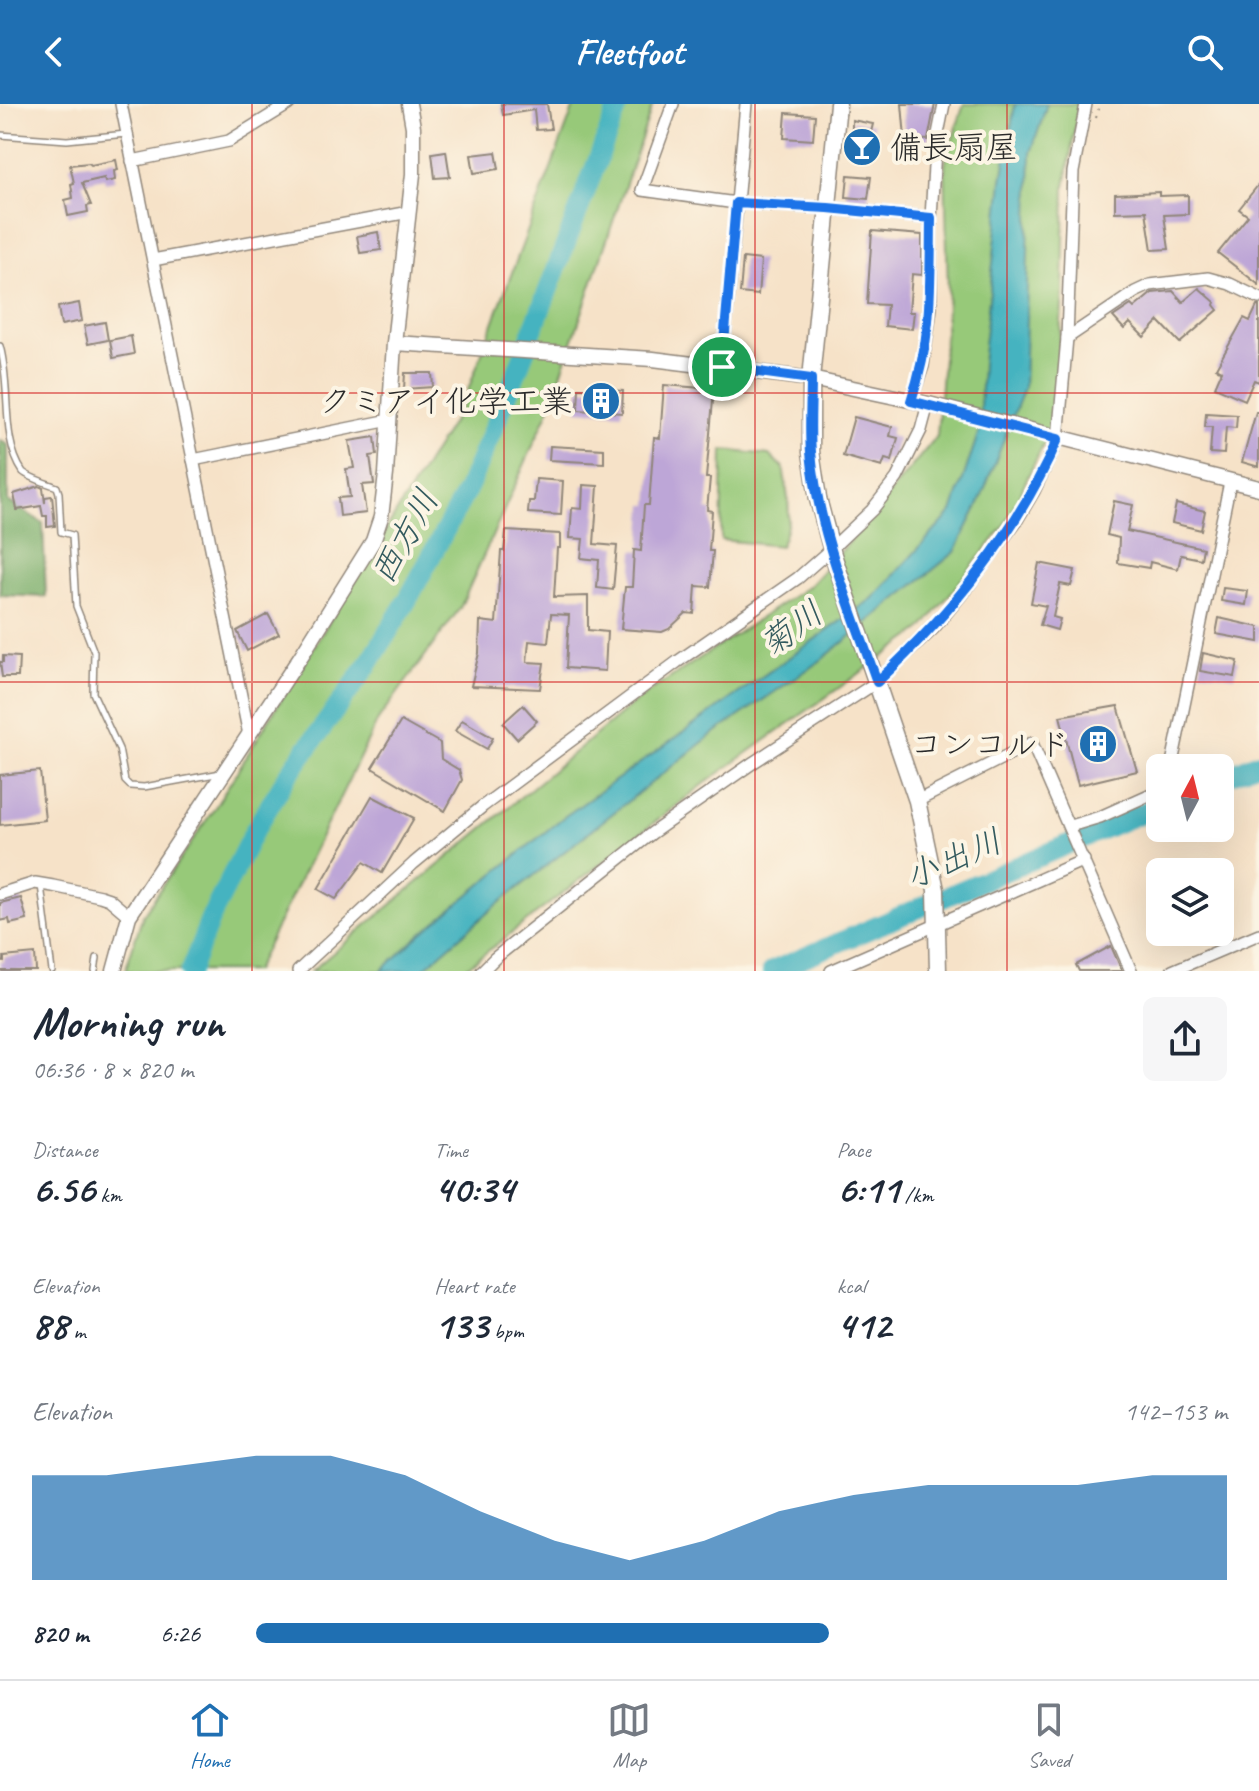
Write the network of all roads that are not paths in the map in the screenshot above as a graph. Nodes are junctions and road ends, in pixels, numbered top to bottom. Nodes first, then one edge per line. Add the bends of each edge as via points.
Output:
1 (121, 104) edge
2 (289, 104) edge
3 (409, 104) edge
4 (673, 104) edge
5 (746, 104) edge
6 (838, 104) edge
7 (944, 104) edge
8 (1086, 104) edge
9 (127, 134) junction
10 (0, 135) edge
11 (132, 161) junction
12 (736, 203) junction
13 (828, 208) junction
14 (409, 212) junction
15 (931, 218) junction
16 (153, 260) junction
17 (1259, 298) edge
18 (1067, 338) junction
19 (394, 343) junction
20 (0, 346) edge
21 (722, 367) junction
22 (811, 379) junction
23 (911, 401) junction
24 (932, 406) junction
25 (390, 420) junction
26 (0, 436) edge
27 (1056, 438) junction
28 (4, 449) dead end
29 (193, 460) junction
30 (1230, 482) junction
31 (1259, 488) edge
32 (832, 552) junction
33 (877, 682) junction
34 (249, 735) junction
35 (1174, 754) edge
36 (224, 772) junction
37 (1146, 796) edge
38 (917, 801) junction
39 (1070, 826) junction
40 (1084, 860) junction
41 (41, 884) junction
42 (0, 894) edge
43 (129, 916) junction
44 (938, 922) junction
45 (1259, 934) edge
46 (97, 958) dead end
47 (52, 971) edge
48 (95, 971) edge
49 (114, 971) edge
50 (298, 971) edge
51 (482, 971) edge
52 (831, 971) edge
53 (938, 971) edge
54 (1131, 971) edge
55 (1172, 971) edge

1 - 9 street
2 - 11 street via 229,141
3 - 14 street
4 - 12 street via 642,190
5 - 12 street
6 - 13 main road
7 - 15 street
8 - 18 street via 1073,172
9 - 10 lane via 67,140
9 - 11 street
11 - 16 street
12 - 13 street
12 - 21 street
13 - 15 street
13 - 22 main road
14 - 16 street
14 - 19 street
15 - 23 street via 931,308 923,366
16 - 29 street
17 - 18 street via 1208,278 1150,285
18 - 27 street
19 - 21 street
19 - 25 street
20 - 26 lane
21 - 22 street
22 - 23 street
22 - 32 main road via 811,452
23 - 24 street
24 - 27 street
24 - 32 street via 897,478
25 - 29 street
25 - 34 street via 381,517 373,541
27 - 30 street
27 - 33 street via 1017,520 933,629
28 - 36 lane via 24,474 57,487 61,532 72,535 76,606 94,652 93,693 119,749 125,781 144,787
29 - 34 street
30 - 31 street
30 - 35 street
32 - 33 main road
32 - 50 street via 483,806
33 - 38 main road
33 - 51 street via 652,833
34 - 36 street
36 - 43 street
37 - 39 street
38 - 39 street via 1032,743
38 - 44 main road
39 - 40 street
40 - 44 street
40 - 54 street
41 - 42 street
41 - 43 street via 109,899
41 - 47 lane
43 - 49 street
44 - 52 street
44 - 53 main road
45 - 55 street
46 - 48 lane

